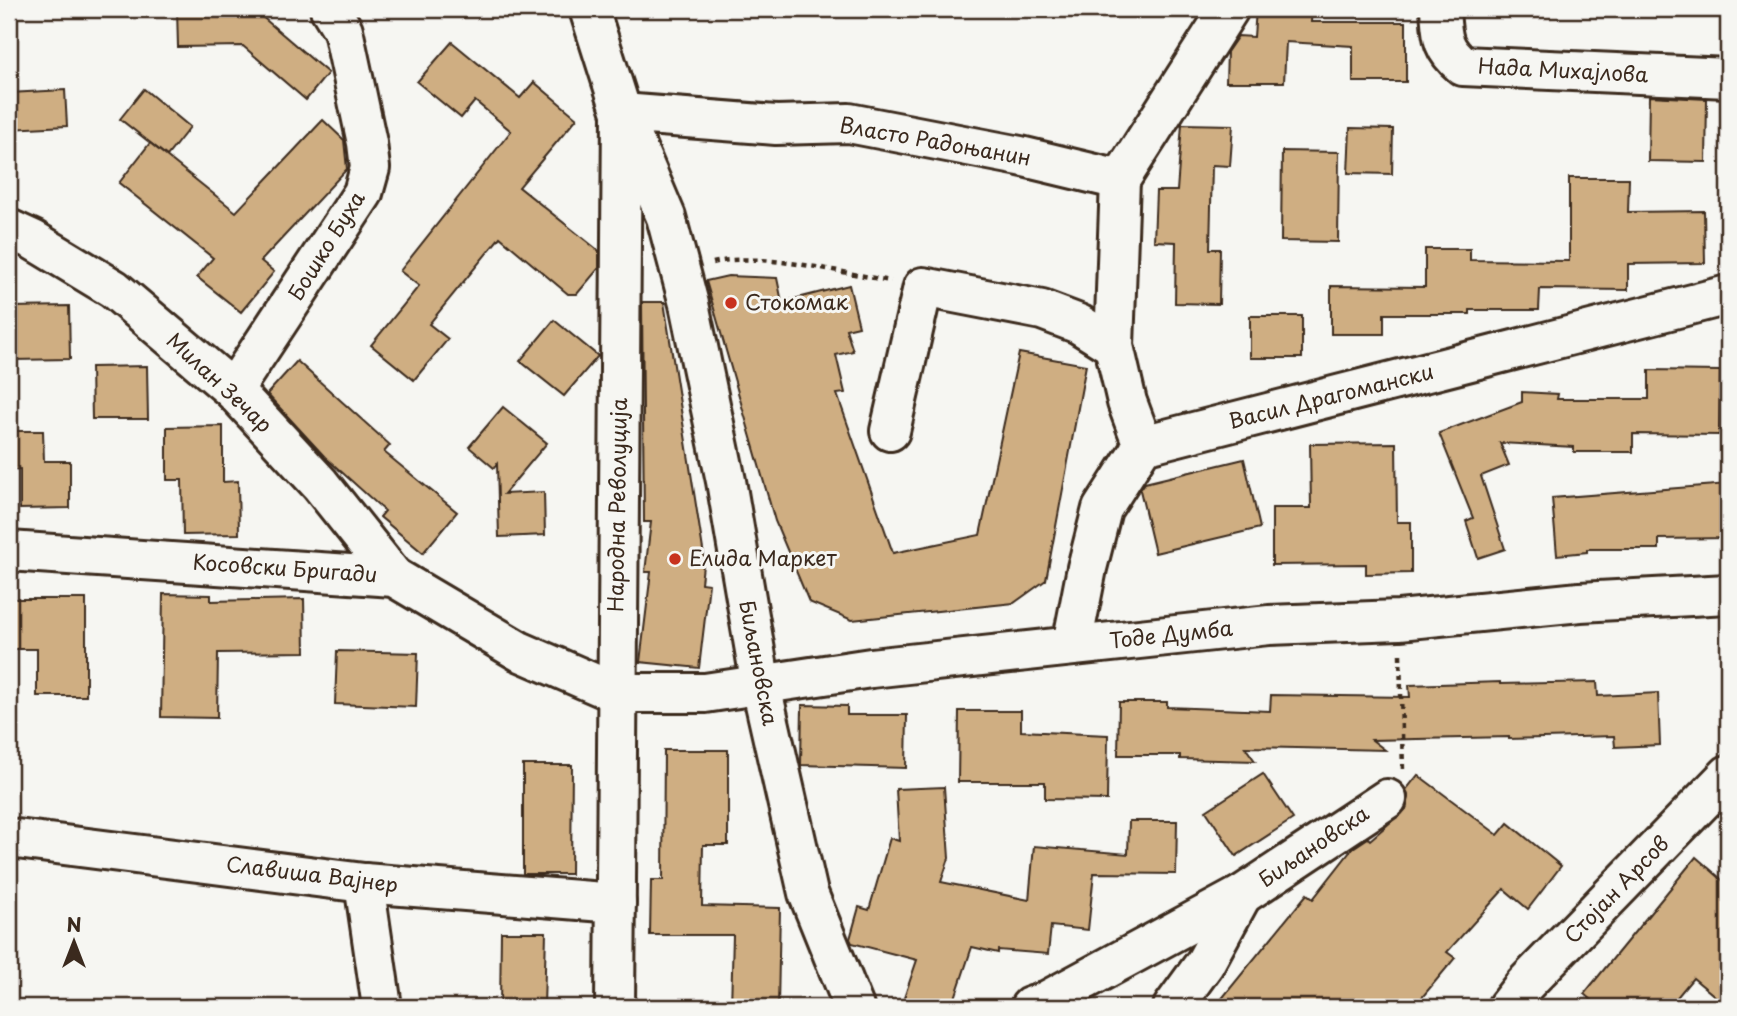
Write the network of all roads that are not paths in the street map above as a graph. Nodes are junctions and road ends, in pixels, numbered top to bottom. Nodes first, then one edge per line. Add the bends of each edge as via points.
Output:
1 (330, 9) edge
2 (589, 9) edge
3 (1229, 9) edge
4 (1440, 9) edge
5 (1728, 78) edge
6 (622, 113) junction
7 (1120, 180) junction
8 (9, 229) edge
9 (1728, 295) edge
10 (1114, 345) junction
11 (233, 390) junction
12 (890, 431) dead end
13 (1143, 445) junction
14 (9, 551) edge
15 (394, 577) junction
16 (1728, 594) edge
17 (1072, 645) junction
18 (761, 686) junction
19 (616, 693) junction
20 (1728, 775) edge
21 (1387, 799) road end
22 (9, 838) edge
23 (364, 883) junction
24 (1242, 895) junction
25 (616, 903) junction
26 (382, 1007) edge
27 (615, 1007) edge
28 (854, 1007) edge
29 (1030, 1007) edge
30 (1173, 1007) edge
31 (1507, 1007) edge

1 - 11 street, Бошко Буха via 343,30 370,168 363,193
2 - 6 street, Народна Револуција
3 - 7 street
4 - 5 street, Нада Михајлова via 1443,41 1448,53 1463,66
6 - 7 street, Власто Радоњанин via 776,125 849,123
6 - 18 street, Биљановска via 666,217 689,304 726,481
6 - 19 street, Народна Револуција
7 - 10 street
8 - 11 street, Милан Зечар via 114,289
9 - 13 street, Васил Драгомански
10 - 12 street via 1079,324 1042,310 923,287
10 - 13 street
11 - 15 street, Милан Зечар via 320,484
13 - 17 street via 1102,509
14 - 15 street, Косовски Бригади
15 - 19 street, Косовски Бригади via 519,651
16 - 17 street, Тоде Думба via 1580,602 1399,620 1269,625
17 - 18 street, Тоде Думба
18 - 19 street, Тоде Думба via 705,693
18 - 28 street, Биљановска via 808,893
19 - 25 street, Народна Револуција
20 - 31 street, Стојан Арсов
21 - 24 street, Биљановска
22 - 23 street, Славиша Вајнер
23 - 25 street, Славиша Вајнер
23 - 26 street
24 - 29 street, Биљановска
24 - 30 street, Биљановска via 1205,963
25 - 27 street, Народна Револуција

